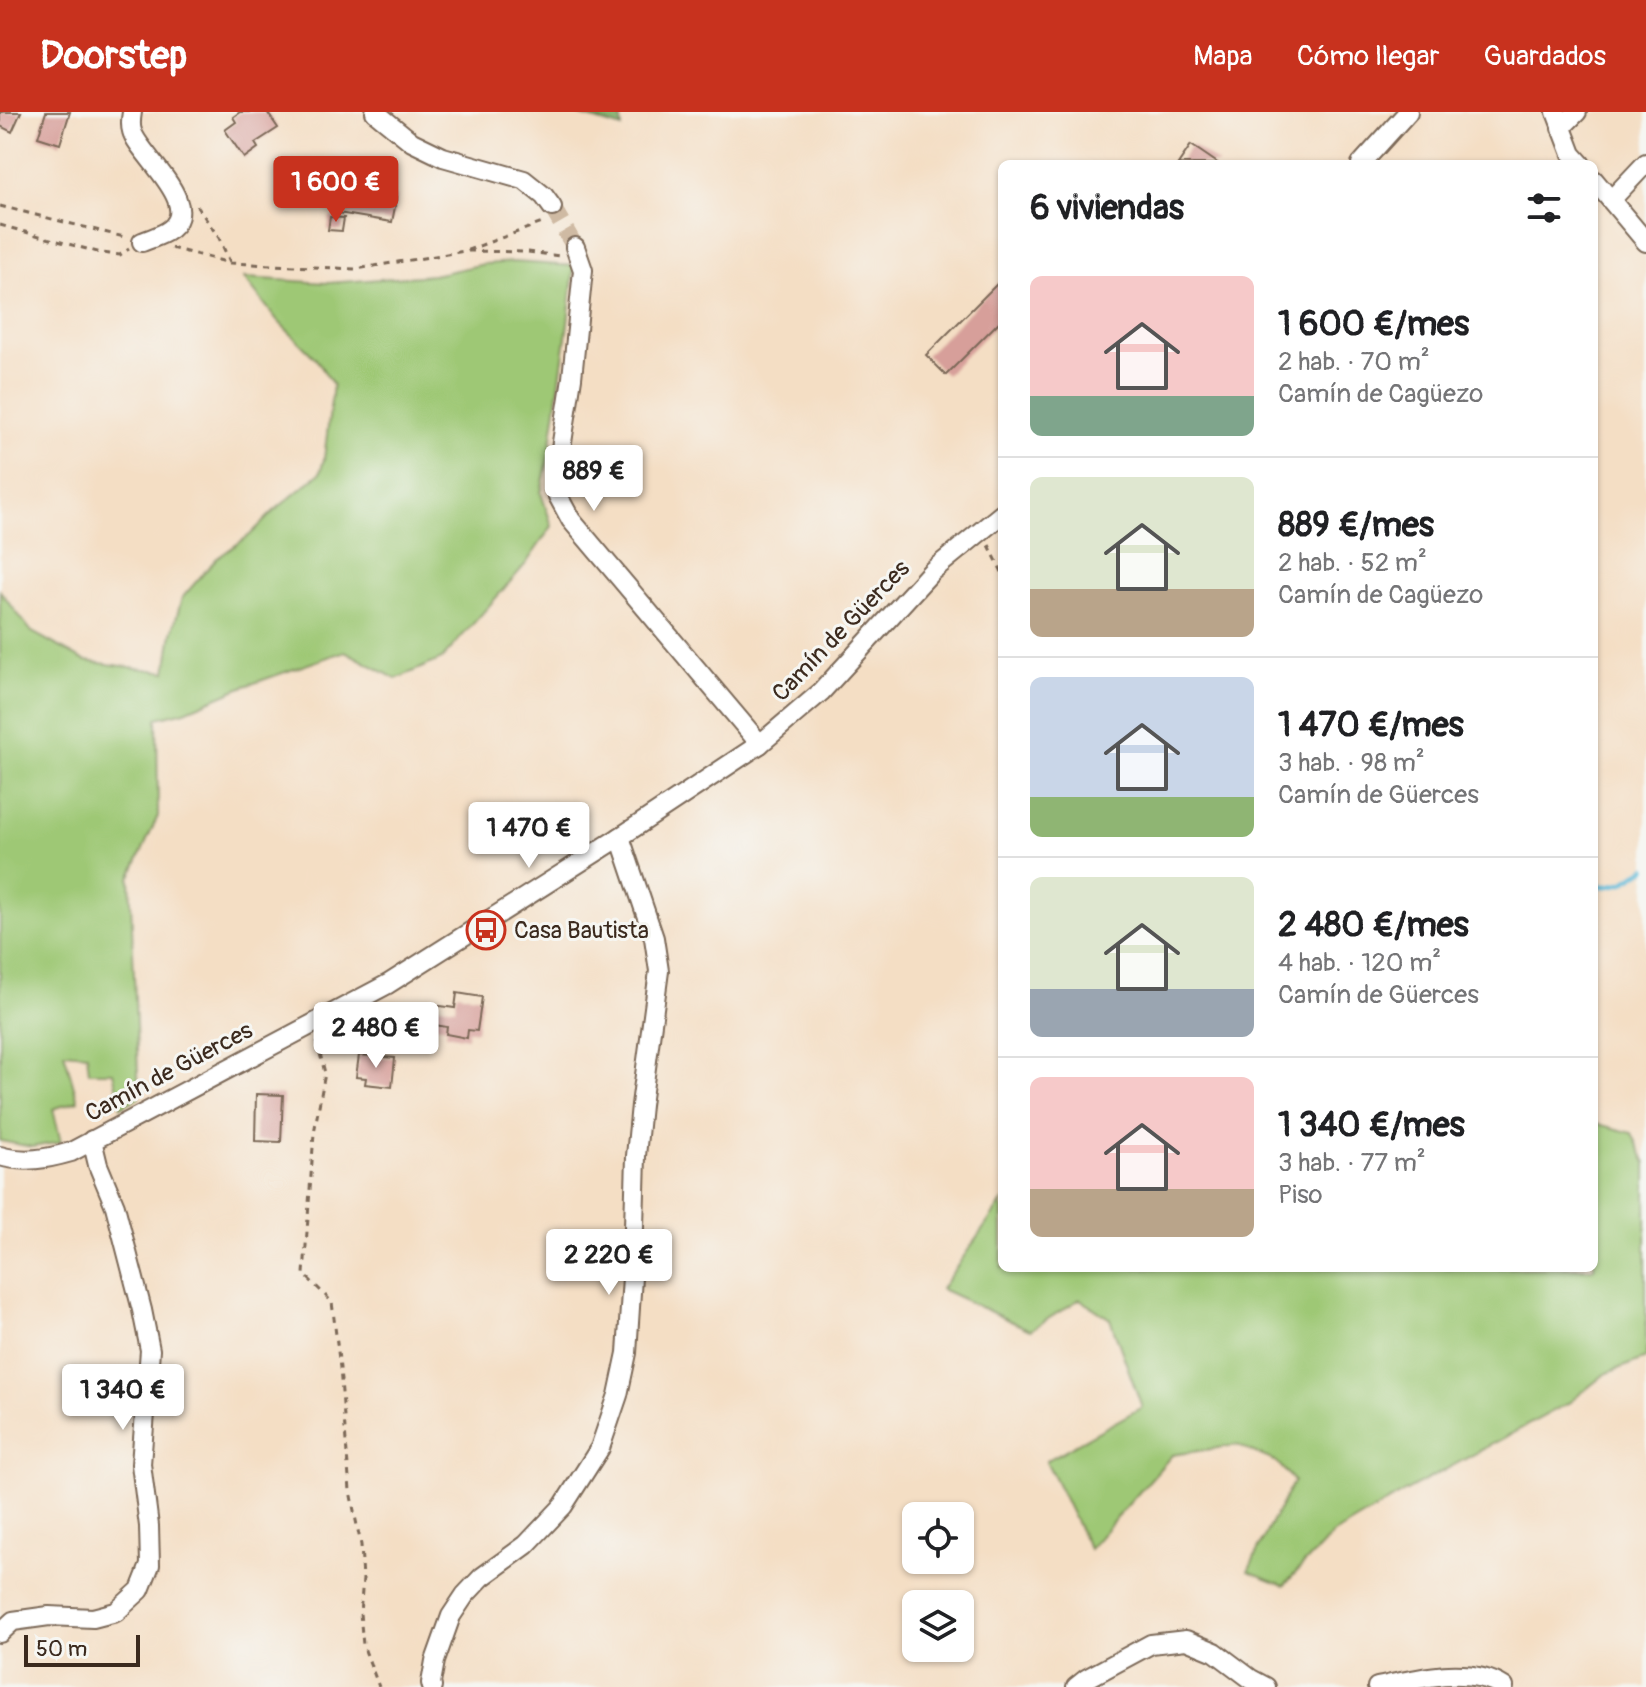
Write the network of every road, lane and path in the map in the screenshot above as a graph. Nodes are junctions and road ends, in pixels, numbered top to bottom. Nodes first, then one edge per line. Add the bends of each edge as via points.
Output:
1 (132, 112) edge
2 (375, 112) edge
3 (1408, 112) edge
4 (1577, 112) edge
5 (1558, 120) edge
6 (1365, 160) edge
7 (1577, 160) edge
8 (1646, 163) edge
9 (1598, 185) edge
10 (1611, 200) junction
11 (0, 206) edge
12 (548, 215) joint
13 (0, 225) edge
14 (142, 242) junction
15 (1646, 242) edge
16 (172, 249) dead end
17 (465, 251) junction
18 (578, 253) joint
19 (998, 517) edge
20 (982, 531) junction
21 (998, 564) edge
22 (760, 744) junction
23 (620, 837) junction
24 (312, 1023) junction
25 (92, 1140) junction
26 (0, 1156) edge
27 (0, 1633) edge
28 (379, 1687) edge
29 (432, 1687) edge
30 (1076, 1687) edge
31 (1266, 1687) edge
32 (1377, 1687) edge
33 (1504, 1687) edge

1 - 14 street via 132,133 179,203 178,219 168,231
2 - 12 street via 412,142 443,157 524,180 544,196
3 - 6 street
4 - 5 street
5 - 7 street
8 - 10 street
9 - 10 street
10 - 15 street
11 - 14 path
12 - 17 path
13 - 14 path via 101,253 120,255
16 - 17 path via 230,263 356,269
17 - 18 path
18 - 22 street via 583,270 558,496 571,520
19 - 20 street, Camín de Güerces
20 - 21 path
20 - 22 street, Camín de Güerces via 932,571 821,692
22 - 23 street, Camín de Güerces
23 - 24 street, Camín de Güerces via 388,984
23 - 29 street via 654,938 659,971 636,1156 627,1353 618,1395 600,1448 563,1506 526,1545 473,1586 451,1616
24 - 25 street, Camín de Güerces
24 - 28 path via 325,1073 314,1133 304,1274 332,1302 350,1491 361,1545 363,1645
25 - 26 street, Camín de Güerces via 47,1159
25 - 27 street via 115,1206 150,1350 141,1464 150,1565 140,1590 116,1612 13,1621
30 - 31 street via 1151,1644 1186,1640 1215,1652
32 - 33 street via 1435,1676 1470,1676

